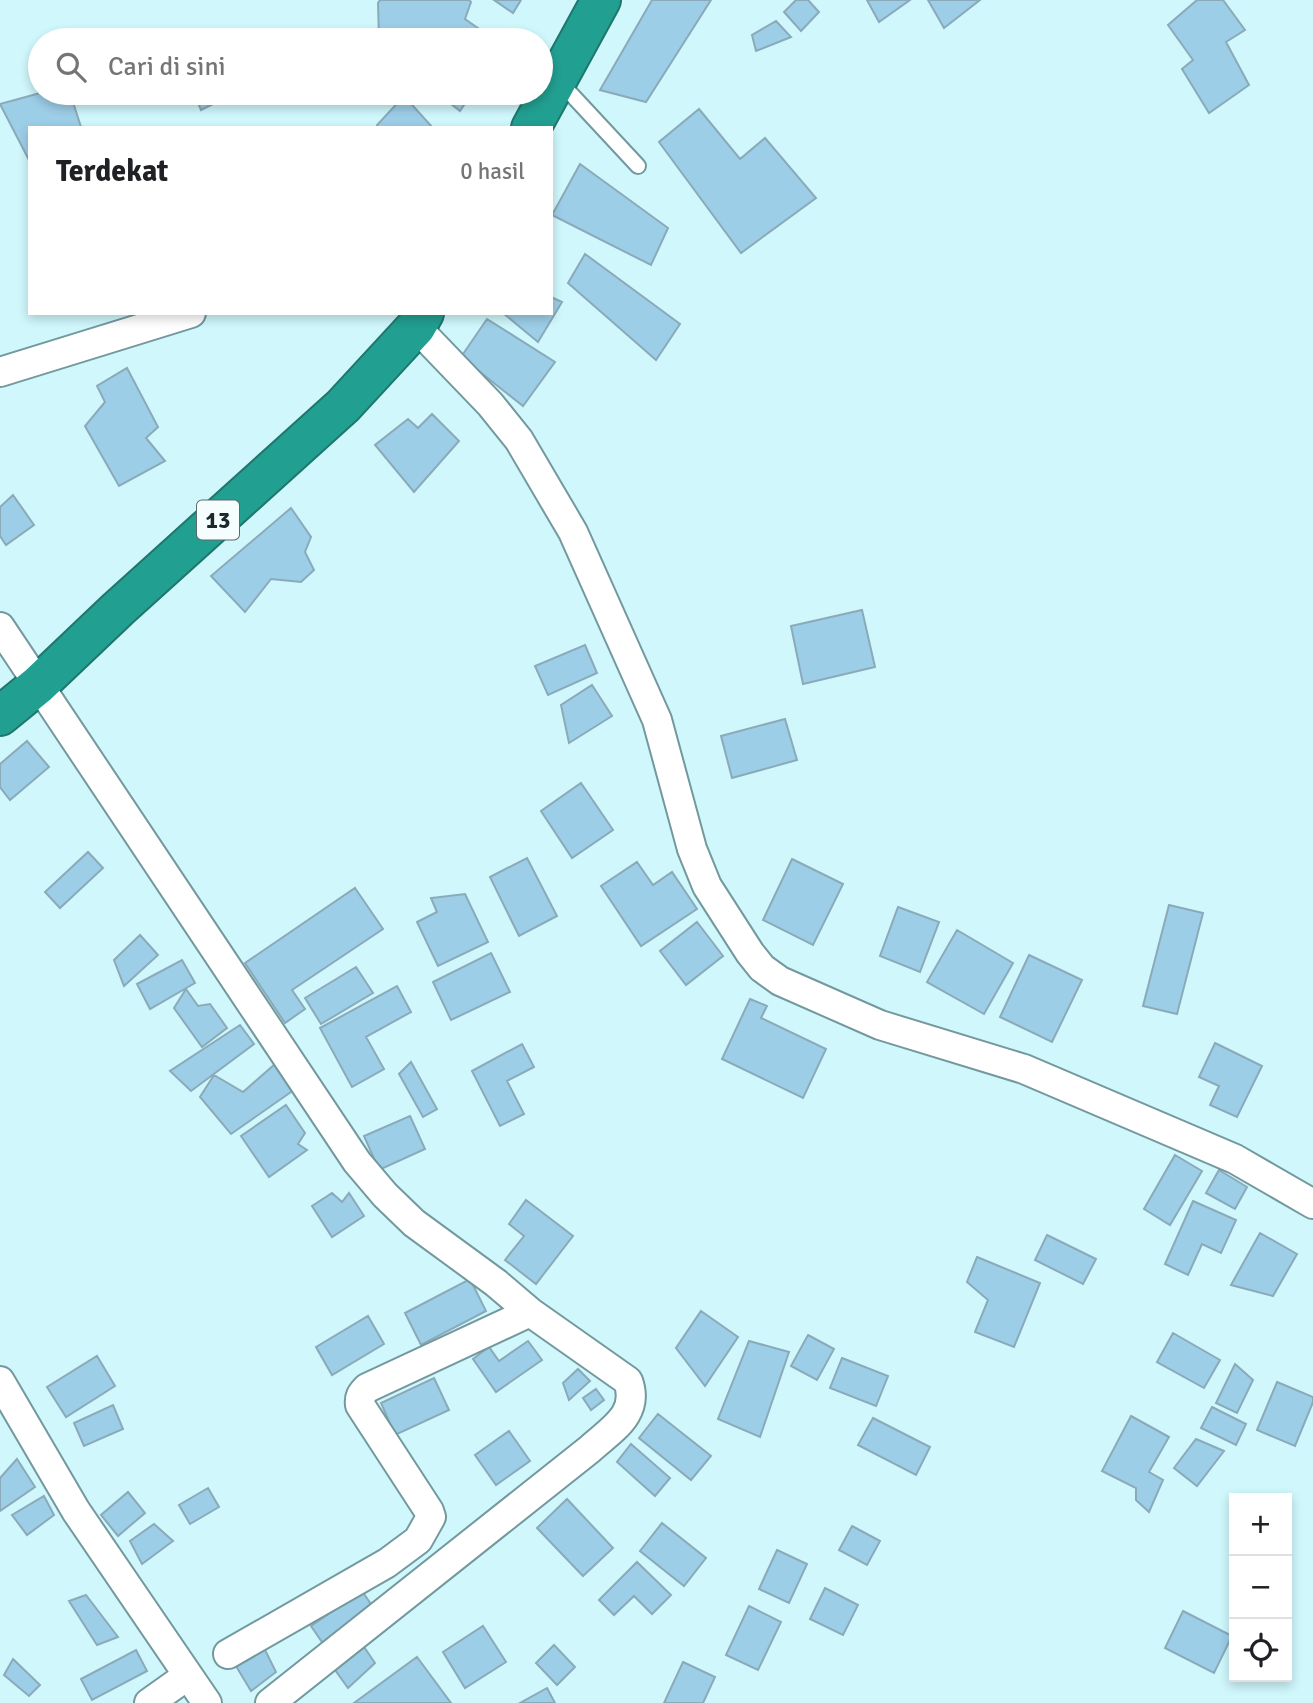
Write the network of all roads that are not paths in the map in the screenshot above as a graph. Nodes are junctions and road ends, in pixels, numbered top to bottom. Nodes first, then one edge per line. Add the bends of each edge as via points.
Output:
1 (601, 0) edge
2 (558, 80) junction
3 (553, 89) edge
4 (544, 105) edge
5 (532, 126) edge
6 (638, 166) dead end
7 (185, 315) edge
8 (420, 320) edge
9 (0, 372) edge
10 (0, 627) edge
11 (38, 685) junction
12 (0, 716) edge
13 (1313, 1204) edge
14 (530, 1312) junction
15 (0, 1381) edge
16 (228, 1654) dead end
17 (187, 1676) junction
18 (149, 1703) edge
19 (207, 1703) edge
20 (270, 1703) edge

1 - 2 highway
2 - 3 highway
2 - 6 lane
4 - 5 highway
7 - 9 street
8 - 11 highway, 13 via 343,406
8 - 13 street via 519,440 573,532 657,720 692,849 707,886 762,968 780,981 880,1025 1024,1069 1235,1159
10 - 11 street
11 - 12 highway, 13
11 - 14 street via 358,1162 414,1223
14 - 16 street via 362,1393 360,1405 429,1511 425,1531 376,1571
14 - 20 street via 628,1381 631,1406 625,1416 590,1449
15 - 17 street via 76,1511
17 - 18 street
17 - 19 street

